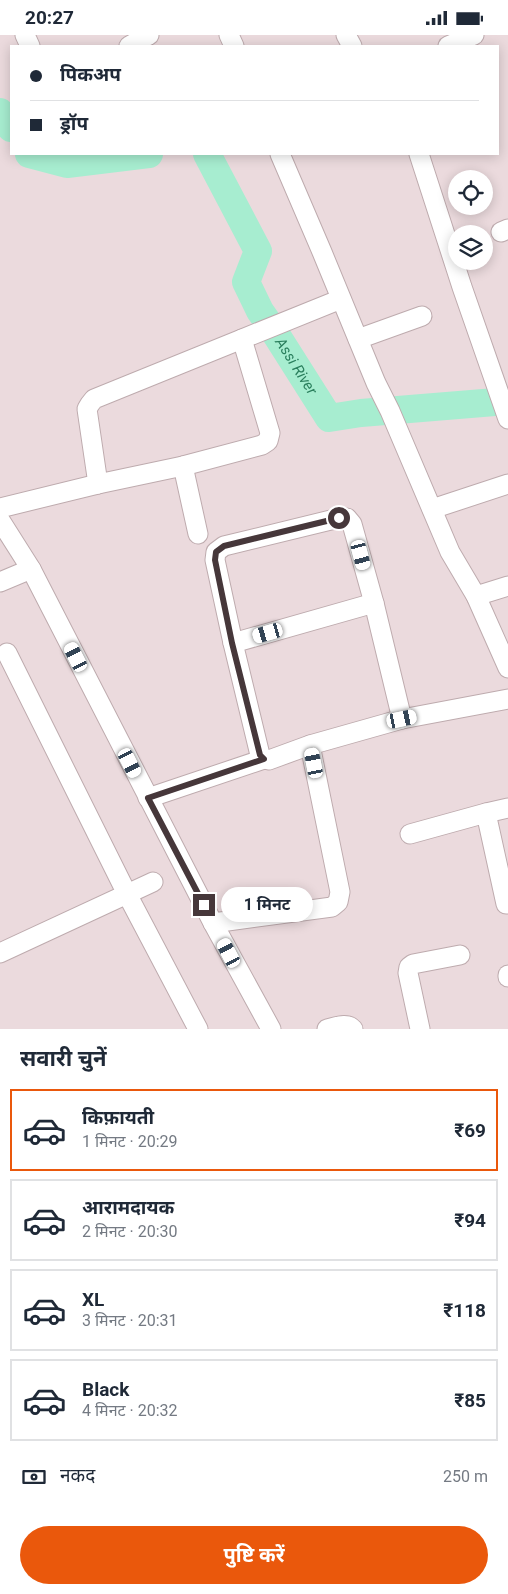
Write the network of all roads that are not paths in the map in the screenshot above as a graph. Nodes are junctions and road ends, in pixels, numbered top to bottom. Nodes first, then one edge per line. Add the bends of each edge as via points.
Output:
1 (149, 35) edge
2 (474, 35) edge
3 (131, 45) edge
4 (450, 45) edge
5 (280, 155) edge
6 (419, 155) edge
7 (341, 299) junction
8 (422, 317) dead end
9 (242, 339) junction
10 (358, 339) junction
11 (508, 419) edge
12 (184, 466) junction
13 (98, 484) junction
14 (508, 484) edge
15 (0, 508) edge
16 (432, 509) junction
17 (0, 520) edge
18 (198, 534) dead end
19 (31, 569) junction
20 (0, 582) edge
21 (508, 586) edge
22 (476, 596) junction
23 (374, 603) junction
24 (232, 643) junction
25 (7, 653) dead end
26 (508, 668) edge
27 (508, 699) edge
28 (402, 719) junction
29 (310, 745) junction
30 (264, 759) junction
31 (148, 798) junction
32 (508, 808) edge
33 (486, 813) junction
34 (410, 833) dead end
35 (153, 882) dead end
36 (126, 894) junction
37 (508, 904) edge
38 (213, 923) junction
39 (0, 953) edge
40 (460, 955) dead end
41 (198, 1029) edge
42 (271, 1029) edge
43 (328, 1029) edge
44 (353, 1029) edge
45 (420, 1029) edge

1 - 3 street
2 - 4 street
5 - 7 street
6 - 11 street
7 - 9 street
7 - 10 street
8 - 10 street
9 - 12 street via 270,433 268,441
9 - 13 street via 94,399 87,409
10 - 16 street
12 - 13 street
12 - 18 street
13 - 15 street
14 - 16 street
16 - 22 street via 450,552
17 - 19 street
19 - 20 street
19 - 31 street
21 - 22 street
22 - 26 street
23 - 24 street
23 - 24 street via 348,518 224,546 216,552 215,560
23 - 28 street
24 - 30 street via 260,755
25 - 36 street
27 - 28 street
28 - 29 street
29 - 30 street
29 - 38 street via 340,892 338,902 332,907
30 - 31 street
31 - 38 street
32 - 33 street
33 - 34 street
33 - 37 street
35 - 36 street
36 - 39 street
36 - 41 street
38 - 42 street
40 - 45 street via 413,963 409,967
43 - 44 street via 346,1025

